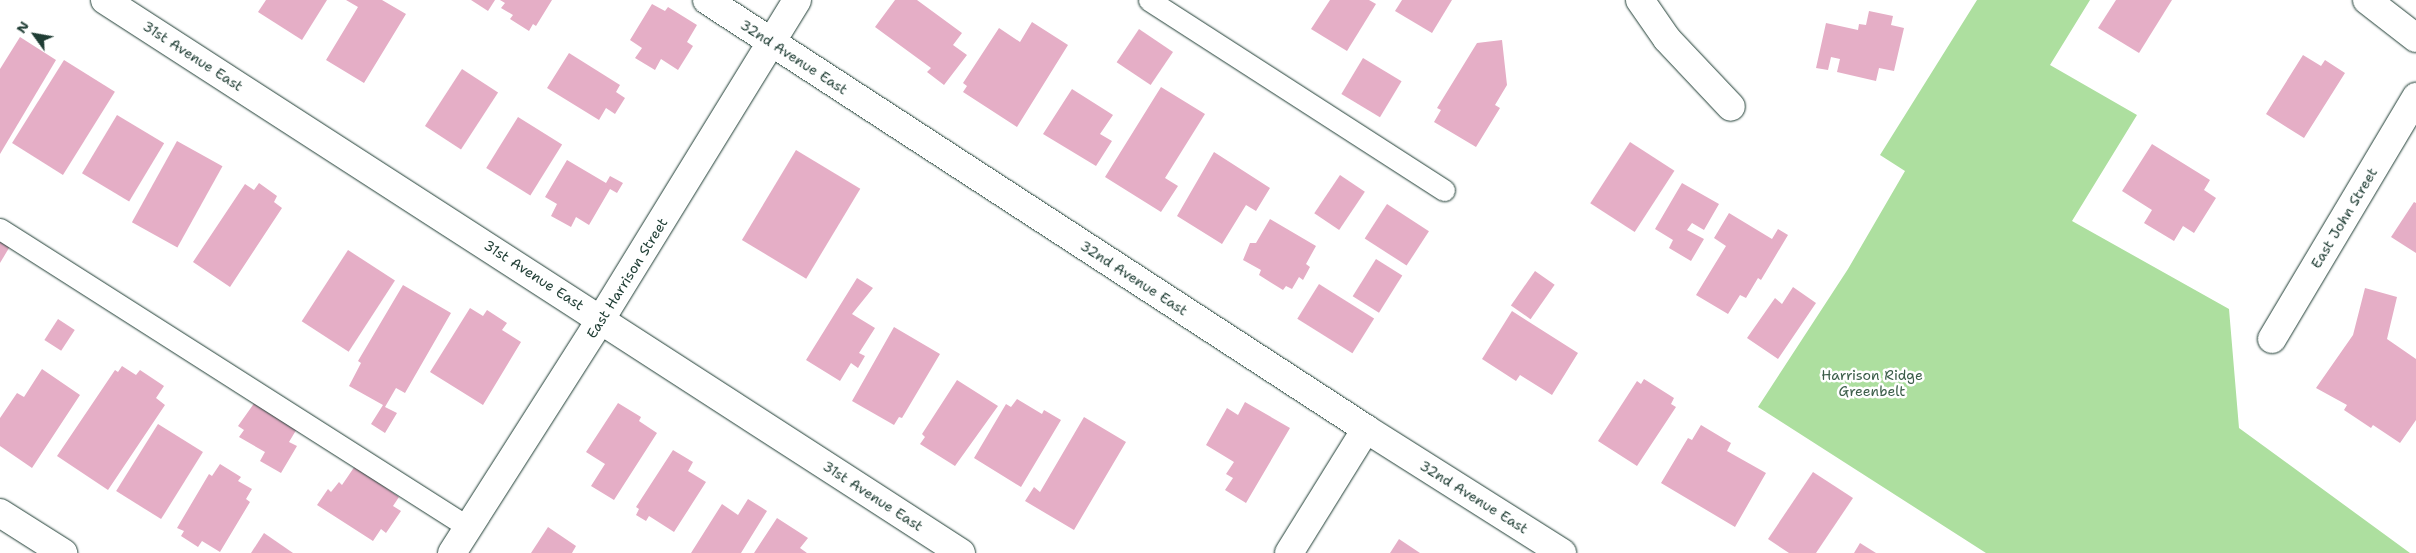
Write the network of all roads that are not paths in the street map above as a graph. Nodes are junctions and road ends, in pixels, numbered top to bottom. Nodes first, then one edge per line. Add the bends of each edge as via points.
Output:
1 (105, 0) edge
2 (707, 0) edge
3 (797, 0) edge
4 (1149, 0) edge
5 (1640, 0) edge
6 (2367, 0) edge
7 (2416, 38) edge
8 (772, 43) junction
9 (2416, 97) edge
10 (1730, 107) dead end
11 (1444, 190) dead end
12 (0, 229) edge
13 (601, 319) junction
14 (2272, 339) dead end
15 (1366, 429) junction
16 (0, 513) edge
17 (468, 527) junction
18 (62, 553) edge
19 (452, 553) edge
20 (961, 553) edge
21 (1289, 553) edge
22 (1562, 553) edge

1 - 13 street, 31st Avenue East
2 - 8 street, 32nd Avenue East
3 - 8 street, East Harrison Street
4 - 11 lane
5 - 10 street via 1667,39
6 - 7 street
8 - 13 street, East Harrison Street
8 - 15 street, 32nd Avenue East
9 - 14 street, East John Street
12 - 17 lane
13 - 17 street, East Harrison Street
13 - 20 street, 31st Avenue East
15 - 21 street
15 - 22 street, 32nd Avenue East
16 - 18 street
17 - 19 street, East Harrison Street

